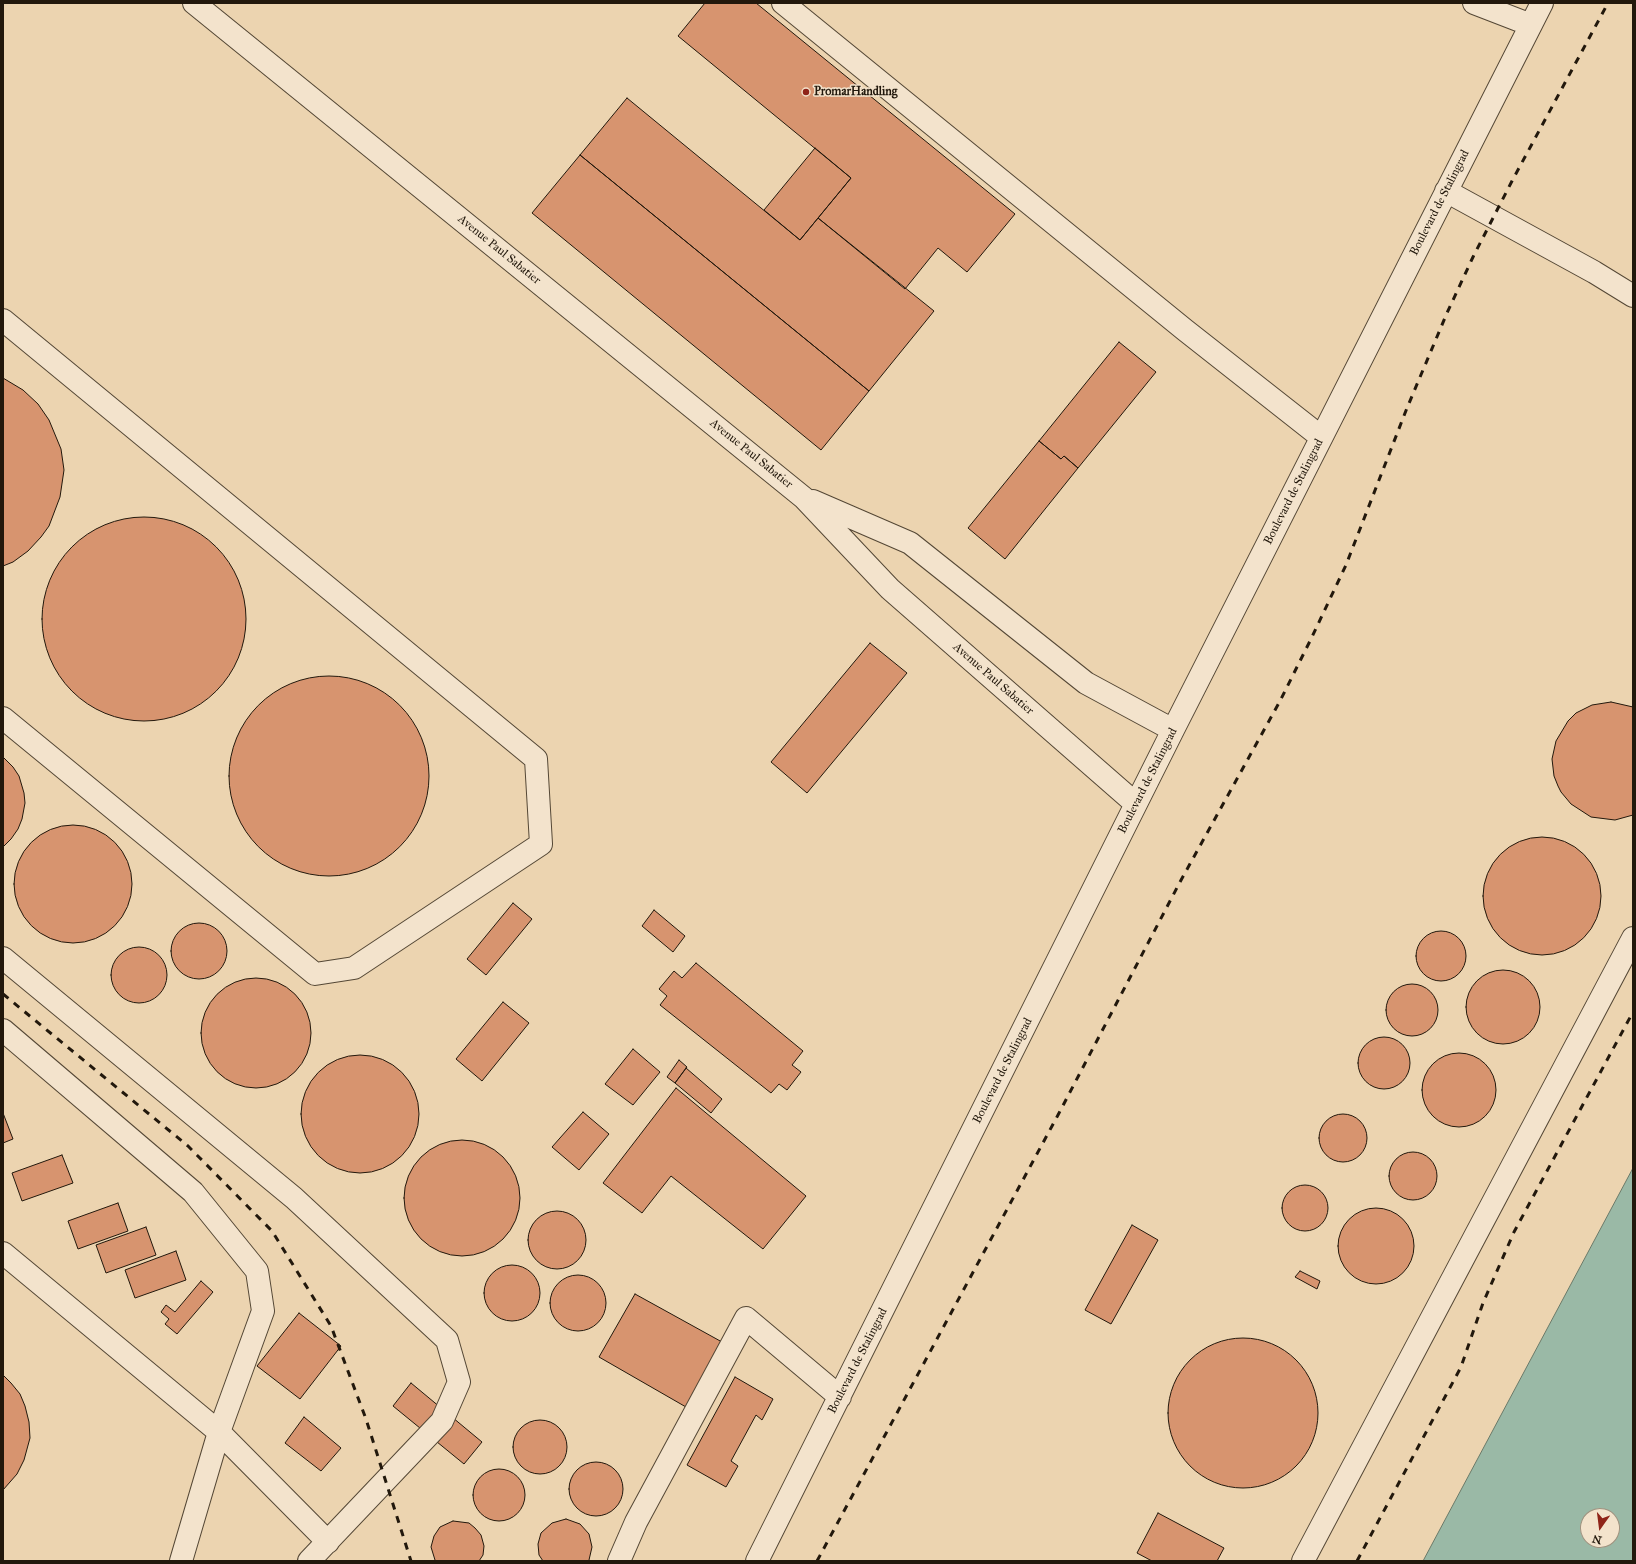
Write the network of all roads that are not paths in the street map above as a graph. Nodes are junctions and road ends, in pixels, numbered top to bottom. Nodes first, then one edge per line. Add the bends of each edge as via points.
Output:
1 (194, 3) edge
2 (782, 3) edge
3 (1474, 3) edge
4 (1542, 3) edge
5 (1531, 25) junction
6 (1446, 191) junction
7 (1633, 296) edge
8 (3, 320) edge
9 (1321, 438) junction
10 (804, 498) junction
11 (3, 718) edge
12 (1173, 730) junction
13 (1136, 804) junction
14 (1633, 938) edge
15 (3, 958) edge
16 (3, 1030) edge
17 (3, 1253) edge
18 (840, 1397) junction
19 (219, 1432) junction
20 (328, 1542) junction
21 (181, 1561) edge
22 (309, 1561) edge
23 (619, 1561) edge
24 (757, 1561) edge
25 (1303, 1561) edge

1 - 10 street, Avenue Paul Sabatier
2 - 9 street
3 - 5 street
4 - 5 street, Boulevard de Stalingrad
5 - 6 street, Boulevard de Stalingrad
6 - 7 street
6 - 9 street, Boulevard de Stalingrad
8 - 11 street via 536,759 541,844 354,968 315,974
9 - 12 street, Boulevard de Stalingrad
10 - 12 street, Avenue Paul Sabatier via 910,543 1086,683
10 - 13 street, Avenue Paul Sabatier via 890,589
12 - 13 street, Boulevard de Stalingrad
13 - 18 street, Boulevard de Stalingrad
14 - 25 street
15 - 20 street via 294,1198 447,1340 460,1382 442,1421
16 - 19 street via 194,1192 258,1271 263,1311
17 - 19 street
18 - 23 street via 746,1318 636,1522
18 - 24 street, Boulevard de Stalingrad
19 - 20 street
19 - 21 street
20 - 22 street

